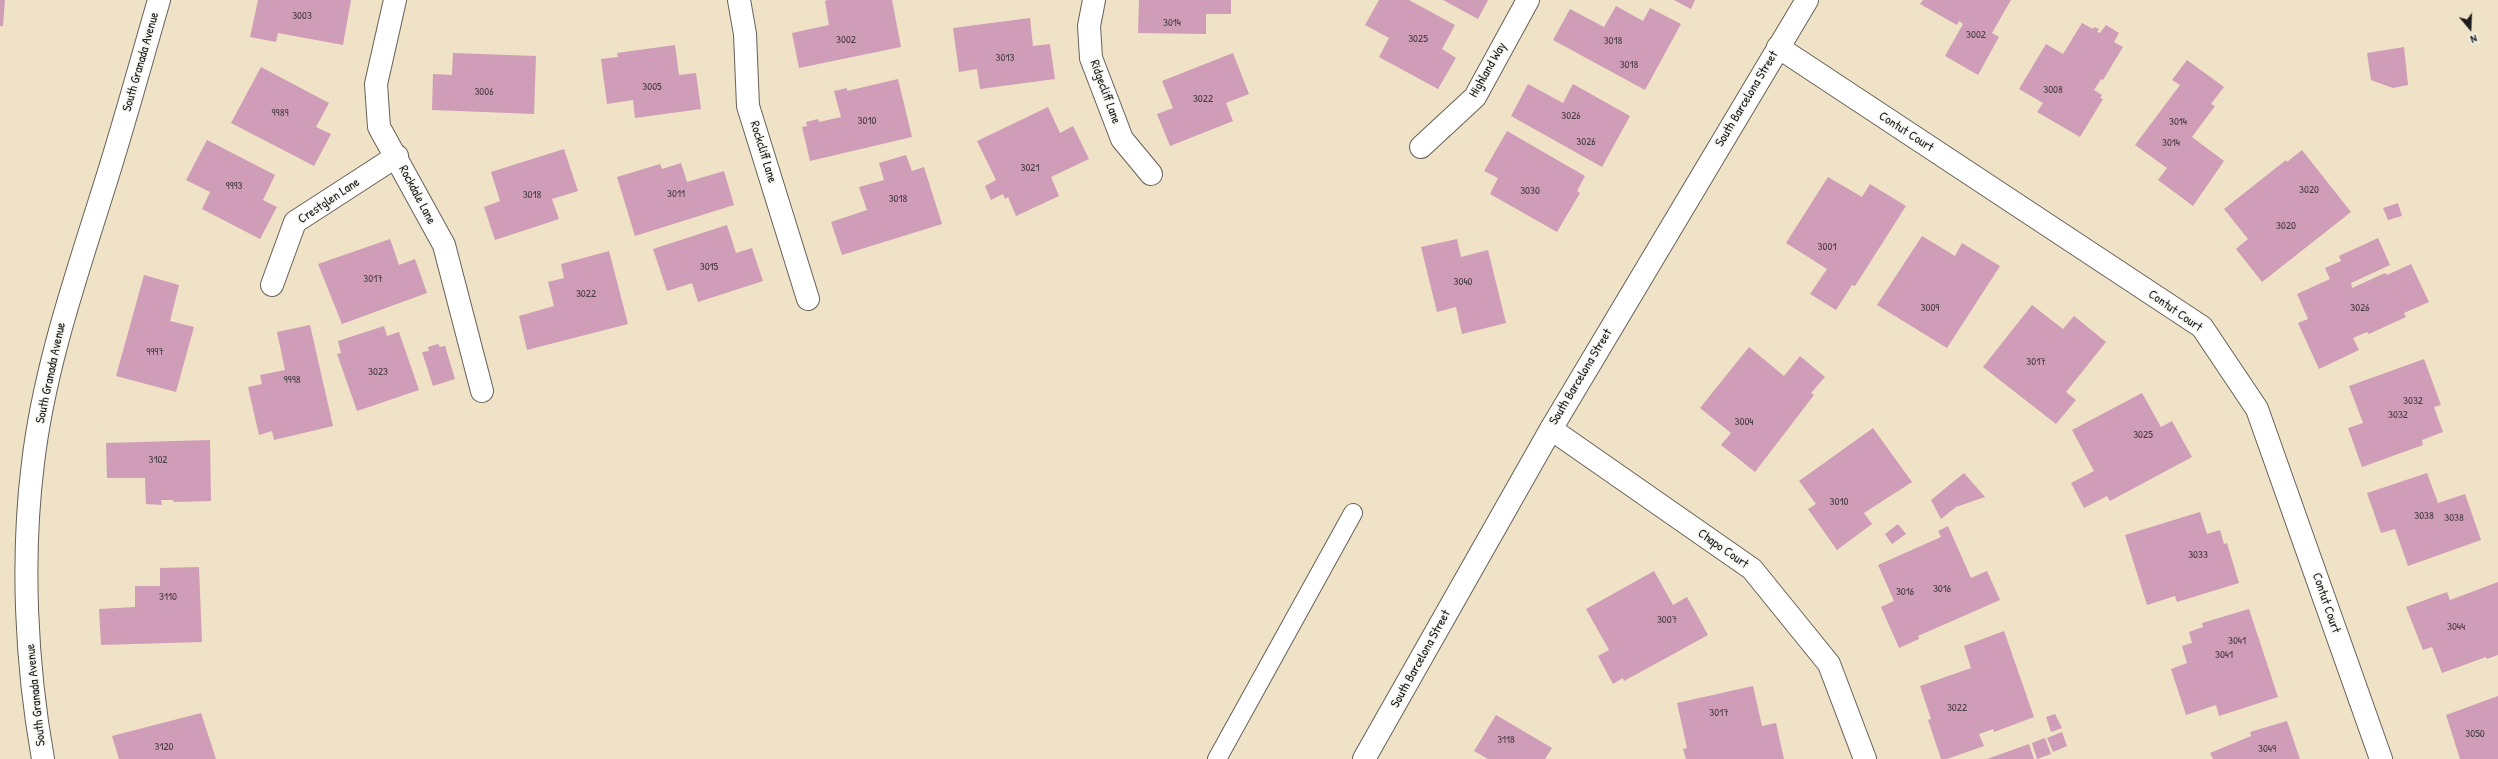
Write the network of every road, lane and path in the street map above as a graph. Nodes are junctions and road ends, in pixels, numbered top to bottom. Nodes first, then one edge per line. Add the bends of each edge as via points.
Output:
1 (159, 0) edge
2 (395, 0) edge
3 (739, 0) edge
4 (1094, 0) edge
5 (1528, 0) edge
6 (1807, 0) edge
7 (1778, 47) junction
8 (1421, 147) dead end
9 (397, 156) junction
10 (1151, 174) dead end
11 (272, 285) dead end
12 (808, 299) dead end
13 (482, 391) dead end
14 (1550, 429) junction
15 (1353, 512) dead end
16 (43, 759) edge
17 (1217, 759) edge
18 (1364, 759) edge
19 (1865, 759) edge
20 (2381, 759) edge

1 - 16 street, South Granada Avenue via 64,313 33,463 25,569 36,717
2 - 9 street, Rockdale Lane via 376,84 379,127
3 - 12 street, Rockcliff Lane via 745,34 748,106
4 - 10 street, Ridgecliff Lane via 1089,26 1091,58 1122,139
5 - 8 street, Highland Way via 1475,97
6 - 7 street, South Barcelona Street
7 - 14 street, South Barcelona Street
7 - 20 street, Contut Court via 2202,328 2257,409
9 - 11 street, Crestglen Lane via 295,222
9 - 13 street, Rockdale Lane via 444,245
14 - 18 street, South Barcelona Street
14 - 19 street, Chapo Court via 1752,569 1829,664
15 - 17 lane

